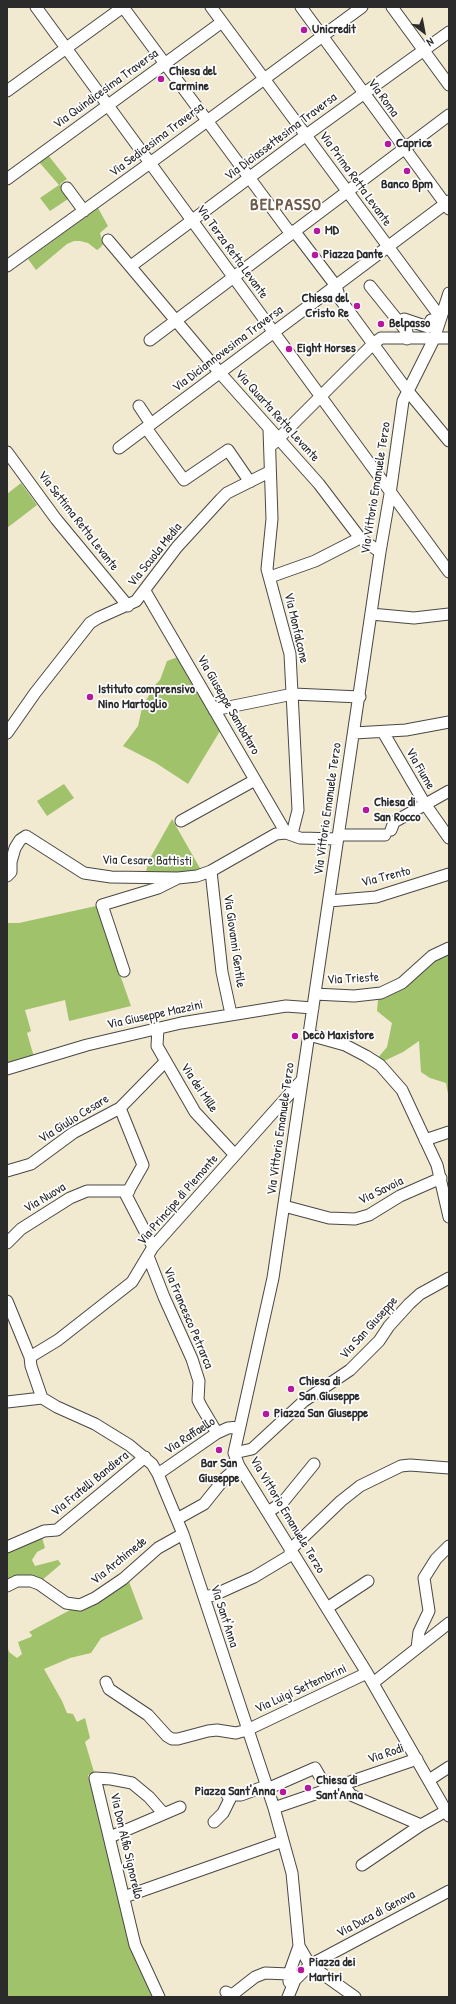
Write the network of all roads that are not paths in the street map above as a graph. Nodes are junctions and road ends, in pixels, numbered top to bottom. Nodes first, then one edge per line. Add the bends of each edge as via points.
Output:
1 (36, 7) edge
2 (123, 7) edge
3 (211, 7) edge
4 (301, 7) edge
5 (362, 7) edge
6 (392, 7) edge
7 (222, 22) junction
8 (449, 32) edge
9 (322, 36) junction
10 (66, 48) junction
11 (423, 50) junction
12 (165, 64) junction
13 (263, 79) junction
14 (449, 85) edge
15 (7, 90) edge
16 (363, 94) junction
17 (108, 105) junction
18 (449, 115) edge
19 (206, 121) junction
20 (305, 136) junction
21 (404, 149) junction
22 (150, 163) junction
23 (249, 178) junction
24 (7, 179) edge
25 (66, 188) dead end
26 (347, 192) junction
27 (448, 205) edge
28 (84, 211) junction
29 (192, 221) junction
30 (290, 233) junction
31 (108, 240) dead end
32 (387, 247) junction
33 (7, 266) edge
34 (131, 266) junction
35 (233, 278) junction
36 (336, 286) junction
37 (370, 286) dead end
38 (449, 293) edge
39 (436, 316) junction
40 (176, 320) junction
41 (398, 322) junction
42 (273, 332) junction
43 (406, 339) junction
44 (434, 339) junction
45 (448, 339) edge
46 (150, 340) dead end
47 (373, 344) junction
48 (220, 373) junction
49 (407, 390) junction
50 (320, 397) junction
51 (139, 406) dead end
52 (149, 426) junction
53 (269, 429) junction
54 (278, 439) junction
55 (449, 441) edge
56 (119, 448) dead end
57 (268, 448) junction
58 (7, 452) edge
59 (270, 472) junction
60 (250, 482) junction
61 (390, 494) junction
62 (360, 538) junction
63 (380, 552) junction
64 (449, 572) edge
65 (270, 577) junction
66 (145, 591) junction
67 (128, 606) junction
68 (371, 614) junction
69 (449, 614) edge
70 (293, 694) junction
71 (360, 697) junction
72 (214, 710) junction
73 (449, 722) edge
74 (383, 732) junction
75 (7, 733) edge
76 (354, 733) junction
77 (255, 780) junction
78 (449, 791) edge
79 (425, 804) junction
80 (181, 821) dead end
81 (289, 834) junction
82 (338, 837) junction
83 (449, 838) edge
84 (211, 872) junction
85 (449, 874) edge
86 (7, 876) edge
87 (178, 878) junction
88 (329, 901) junction
89 (449, 948) edge
90 (124, 971) dead end
91 (315, 994) junction
92 (313, 1008) junction
93 (230, 1014) junction
94 (158, 1028) junction
95 (309, 1035) junction
96 (165, 1062) junction
97 (7, 1070) edge
98 (302, 1080) junction
99 (120, 1108) junction
100 (449, 1132) edge
101 (425, 1140) junction
102 (235, 1155) junction
103 (7, 1171) edge
104 (441, 1178) junction
105 (128, 1191) junction
106 (284, 1206) junction
107 (449, 1217) edge
108 (7, 1243) edge
109 (150, 1252) junction
110 (449, 1278) edge
111 (7, 1301) edge
112 (30, 1357) junction
113 (42, 1398) junction
114 (7, 1402) edge
115 (239, 1427) junction
116 (217, 1433) junction
117 (234, 1453) junction
118 (145, 1457) junction
119 (314, 1464) dead end
120 (239, 1466) junction
121 (449, 1468) edge
122 (158, 1474) junction
123 (268, 1512) junction
124 (177, 1519) junction
125 (183, 1534) junction
126 (449, 1546) edge
127 (7, 1547) edge
128 (291, 1549) junction
129 (368, 1581) dead end
130 (7, 1586) edge
131 (204, 1597) junction
132 (327, 1608) junction
133 (449, 1624) edge
134 (417, 1648) junction
135 (367, 1673) junction
136 (106, 1682) dead end
137 (373, 1683) junction
138 (247, 1730) junction
139 (417, 1759) junction
140 (449, 1767) edge
141 (449, 1771) edge
142 (430, 1782) junction
143 (343, 1784) junction
144 (266, 1788) junction
145 (327, 1789) junction
146 (180, 1807) dead end
147 (274, 1808) junction
148 (448, 1813) edge
149 (164, 1814) junction
150 (214, 1822) dead end
151 (421, 1825) junction
152 (110, 1837) junction
153 (283, 1841) junction
154 (362, 1864) dead end
155 (449, 1891) edge
156 (124, 1898) junction
157 (299, 1946) junction
158 (314, 1965) junction
159 (289, 1974) junction
160 (226, 1992) dead end
161 (288, 1996) edge
162 (159, 1997) edge
163 (356, 1997) edge

1 - 10 street, Via Terza Retta Levante
2 - 10 street
2 - 12 street
3 - 7 street, Via Prima Retta Levante
4 - 9 street, Via Roma
5 - 9 street, Via Sedicesima Traversa
6 - 11 street
7 - 12 street, Via Quindicesima Traversa
7 - 13 street, Via Prima Retta Levante
8 - 11 street, Via Diciassettesima Traversa
9 - 13 street, Via Sedicesima Traversa
9 - 16 street, Via Roma
10 - 15 street
10 - 17 street, Via Terza Retta Levante
11 - 14 street
11 - 16 street, Via Diciassettesima Traversa
12 - 17 street, Via Quindicesima Traversa
12 - 19 street
13 - 19 street, Via Sedicesima Traversa
13 - 20 street, Via Prima Retta Levante
16 - 20 street, Via Diciassettesima Traversa
16 - 21 street, Via Roma
17 - 22 street, Via Terza Retta Levante
17 - 24 street, Via Quindicesima Traversa
18 - 21 street
19 - 22 street, Via Sedicesima Traversa
19 - 23 street
20 - 23 street, Via Diciassettesima Traversa
20 - 26 street, Via Prima Retta Levante
21 - 26 street
21 - 27 street, Via Roma
22 - 28 street, Via Sedicesima Traversa
22 - 29 street, Via Terza Retta Levante
23 - 29 street, Via Diciassettesima Traversa
23 - 30 street
25 - 28 street
26 - 30 street
26 - 32 street, Via Prima Retta Levante
27 - 32 street, Via Diciannovesima Traversa
28 - 33 street, Via Sedicesima Traversa
29 - 34 street, Via Diciassettesima Traversa
29 - 35 street, Via Terza Retta Levante
30 - 35 street
30 - 36 street
31 - 34 street, Via Quarta Retta Levante
32 - 36 street, Via Diciannovesima Traversa
32 - 39 street, Via Prima Retta Levante
34 - 40 street, Via Quarta Retta Levante
35 - 40 street
35 - 42 street, Via Terza Retta Levante
36 - 42 street, Via Diciannovesima Traversa
36 - 47 street via 340,299
37 - 41 street
38 - 39 street, Via Vittorio Emanuele Terzo
39 - 41 street via 428,327 404,319
39 - 44 street, Via Vittorio Emanuele Terzo
40 - 46 street
40 - 48 street, Via Quarta Retta Levante
41 - 43 street via 407,332
42 - 48 street, Via Diciannovesima Traversa
42 - 50 street, Via Terza Retta Levante
43 - 44 street
43 - 47 street via 381,338
44 - 45 street
44 - 49 street, Via Vittorio Emanuele Terzo
47 - 49 street
47 - 50 street
48 - 52 street, Via Diciannovesima Traversa
48 - 53 street, Via Quarta Retta Levante
49 - 55 street
49 - 61 street, Via Vittorio Emanuele Terzo via 403,401
50 - 54 street
50 - 61 street, Via Terza Retta Levante
51 - 52 street
52 - 56 street, Via Diciannovesima Traversa
52 - 60 street via 184,480 228,450
53 - 54 street, Via Quarta Retta Levante
53 - 57 street, Via Monfalcone
54 - 57 street
54 - 62 street, Via Quarta Retta Levante via 319,484
57 - 59 street, Via Monfalcone
58 - 67 street, Via Settima Retta Levante via 56,519
59 - 60 street, Via Scuola Media
59 - 65 street, Via Monfalcone via 272,519 267,560
60 - 66 street, Via Scuola Media via 220,499 177,547
61 - 63 street, Via Vittorio Emanuele Terzo
61 - 64 street, Via Terza Retta Levante
62 - 63 street, Via Quarta Retta Levante
62 - 65 street via 316,560
63 - 68 street, Via Vittorio Emanuele Terzo
65 - 70 street, Via Monfalcone via 290,654
66 - 67 street, Via Scuola Media
66 - 72 street, Via Giuseppe Sambataro
67 - 75 street, Via Scuola Media via 98,618 80,633
68 - 69 street via 414,618
68 - 71 street, Via Vittorio Emanuele Terzo
70 - 71 street
70 - 72 street
70 - 81 street, Via Monfalcone via 298,810
71 - 76 street, Via Vittorio Emanuele Terzo
72 - 77 street, Via Giuseppe Sambataro
73 - 74 street
74 - 76 street
74 - 79 street, Via Fiume
76 - 82 street, Via Vittorio Emanuele Terzo
77 - 80 street
77 - 81 street, Via Giuseppe Sambataro
78 - 79 street
79 - 82 street via 394,822 388,833
79 - 83 street, Via Fiume
81 - 82 street via 300,838
81 - 84 street, Via Cesare Battisti via 276,834
82 - 88 street, Via Vittorio Emanuele Terzo
84 - 87 street, Via Cesare Battisti
84 - 93 street, Via Giovanni Gentile via 222,972
85 - 88 street, Via Trento via 376,897
86 - 87 street, Via Cesare Battisti via 11,872 15,848 26,836 84,873 111,877
87 - 90 street via 158,888 102,906
88 - 91 street, Via Vittorio Emanuele Terzo
89 - 91 street, Via Trieste via 432,956 402,983 381,993 354,996
91 - 92 street, Via Vittorio Emanuele Terzo
92 - 93 street, Via Giuseppe Mazzini via 286,1006
92 - 95 street, Via Vittorio Emanuele Terzo
93 - 94 street, Via Giuseppe Mazzini
94 - 96 street, Via dei Mille via 157,1046
94 - 97 street, Via Giuseppe Mazzini via 87,1045
95 - 98 street, Via Vittorio Emanuele Terzo
95 - 101 street via 345,1045 380,1064 402,1090
96 - 99 street, Via Giulio Cesare
96 - 102 street, Via dei Mille via 195,1112
98 - 102 street, Via Principe di Piemonte
98 - 106 street, Via Vittorio Emanuele Terzo
99 - 103 street, Via Giulio Cesare via 73,1133 31,1164
99 - 105 street via 143,1165
100 - 101 street
101 - 104 street
102 - 109 street, Via Principe di Piemonte
104 - 106 street, Via Savoia via 400,1196 369,1215 355,1219 329,1218
104 - 107 street
105 - 108 street, Via Nuova via 87,1191 70,1198 21,1229
105 - 109 street, Via Francesco Petrarca via 126,1196
106 - 115 street, Via Vittorio Emanuele Terzo via 271,1285
109 - 112 street, Via Principe di Piemonte via 132,1282 58,1340
109 - 116 street, Via Francesco Petrarca via 164,1297 192,1359 199,1381 198,1400
110 - 117 street, Via San Giuseppe via 420,1294 409,1304 389,1326 379,1342 350,1370 304,1401 252,1449
111 - 112 street
112 - 113 street
113 - 114 street
113 - 118 street, Via Sant'Anna via 95,1424
115 - 116 street, Via Raffaello
115 - 117 street, Via Vittorio Emanuele Terzo
116 - 122 street, Via Raffaello
117 - 120 street, Via Vittorio Emanuele Terzo
118 - 122 street, Via Sant'Anna
118 - 127 street, Via Fratelli Bandiera via 56,1530 44,1532
119 - 123 street via 283,1502
120 - 123 street, Via Vittorio Emanuele Terzo
120 - 124 street via 224,1479 204,1504
121 - 128 street via 401,1466 360,1486
122 - 124 street, Via Sant'Anna
123 - 128 street, Via Vittorio Emanuele Terzo
124 - 125 street, Via Sant'Anna
125 - 130 street, Via Archimede via 158,1548 123,1579 80,1605 66,1603 31,1581 17,1581
125 - 131 street, Via Sant'Anna
126 - 134 street via 436,1559 424,1578 428,1611 419,1632
128 - 131 street via 289,1556 254,1577
128 - 132 street, Via Vittorio Emanuele Terzo
129 - 132 street
131 - 138 street, Via Sant'Anna
132 - 135 street, Via Vittorio Emanuele Terzo
133 - 134 street
134 - 137 street
135 - 137 street, Via Vittorio Emanuele Terzo
135 - 138 street, Via Luigi Settembrini
136 - 138 street via 109,1689 148,1715 172,1739 208,1731 236,1733
137 - 139 street, Via Vittorio Emanuele Terzo
138 - 144 street, Via Sant'Anna
139 - 142 street, Via Vittorio Emanuele Terzo
139 - 143 street, Via Rodi
140 - 142 street
141 - 142 street
142 - 148 street, Via Vittorio Emanuele Terzo
143 - 145 street, Via Rodi
143 - 151 street via 351,1795
144 - 145 street via 315,1768
144 - 147 street, Via Sant'Anna
144 - 150 street via 240,1796 230,1795 223,1813
145 - 147 street, Via Rodi
146 - 149 street
147 - 153 street, Via Sant'Anna
148 - 151 street
149 - 152 street
149 - 152 street, Via Don Alfio Signorello via 149,1797 132,1784 111,1778 95,1778
151 - 154 street
152 - 156 street, Via Don Alfio Signorello
153 - 156 street
153 - 157 street, Via Sant'Anna via 292,1873
155 - 158 street, Via Duca di Genova
156 - 162 street, Via Don Alfio Signorello via 135,1945
157 - 158 street
157 - 159 street
158 - 161 street, Via Duca di Genova via 295,1980
158 - 163 street
159 - 160 street via 265,1973 255,1977 232,1995
159 - 161 street

